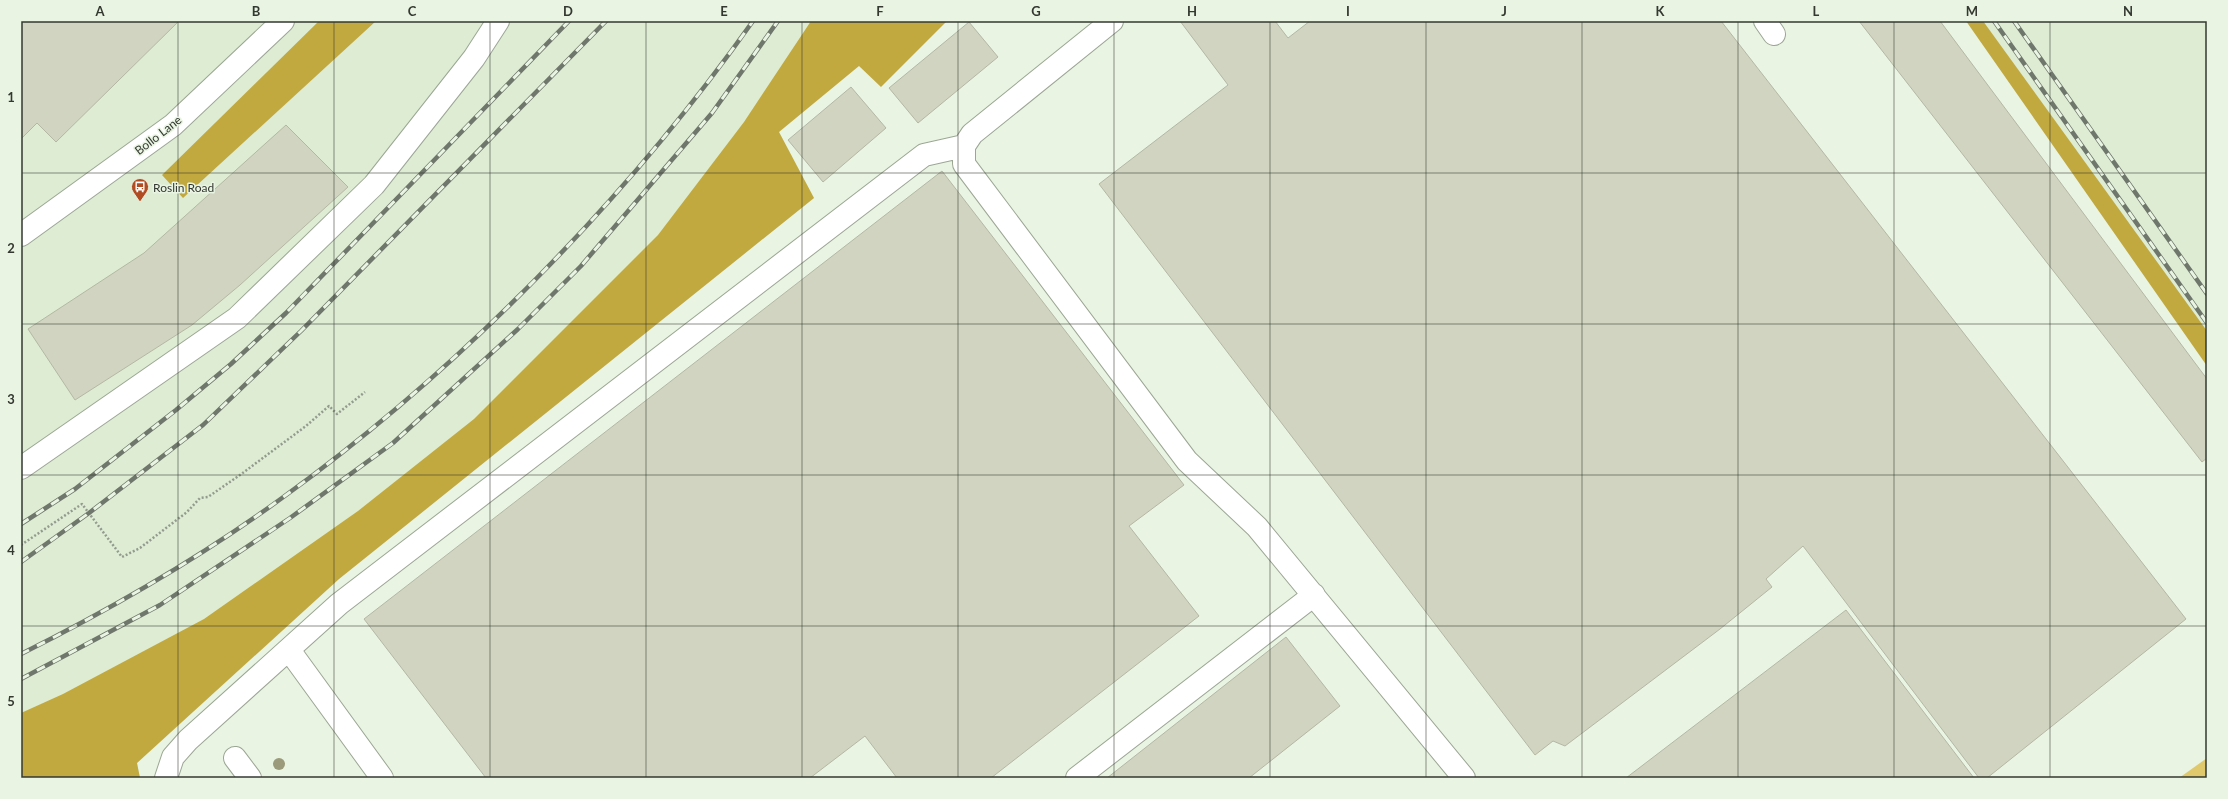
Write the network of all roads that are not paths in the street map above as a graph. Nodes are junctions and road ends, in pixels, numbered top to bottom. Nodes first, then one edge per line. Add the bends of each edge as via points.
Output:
1 (284, 21) edge
2 (498, 21) edge
3 (1112, 21) edge
4 (964, 146) junction
5 (21, 235) edge
6 (21, 468) edge
7 (1314, 595) junction
8 (289, 650) junction
9 (234, 758) dead end
10 (166, 778) edge
11 (250, 778) edge
12 (382, 778) edge
13 (1077, 778) edge
14 (1464, 778) edge

1 - 5 street, Bollo Lane via 173,125
2 - 6 street via 474,58 374,185 237,318
3 - 4 street via 972,134
4 - 7 street via 964,164 1187,461 1257,527
4 - 8 street via 924,155 339,604
7 - 13 street
7 - 14 street
8 - 10 street via 188,740 173,757
8 - 12 street
9 - 11 street

